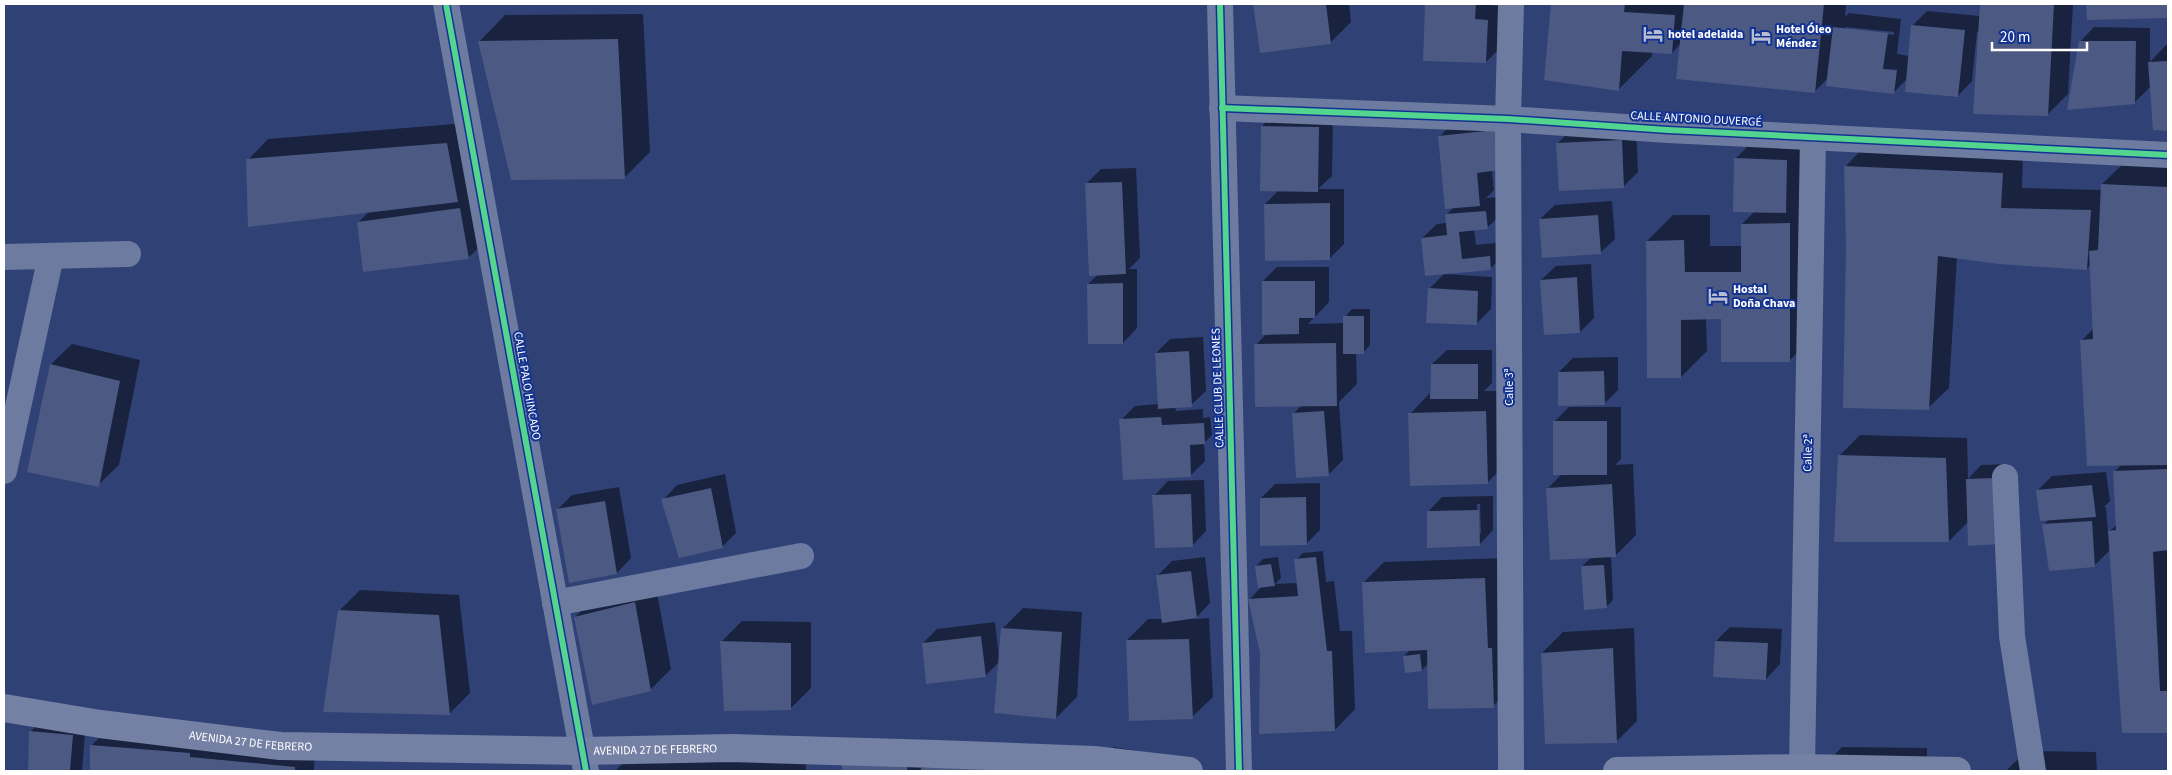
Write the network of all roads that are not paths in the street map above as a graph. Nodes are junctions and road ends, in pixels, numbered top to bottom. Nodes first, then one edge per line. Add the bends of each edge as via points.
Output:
1 (446, 4) edge
2 (1220, 4) edge
3 (1511, 4) edge
4 (1222, 108) junction
5 (1508, 119) junction
6 (1813, 137) junction
7 (2168, 155) edge
8 (128, 254) dead end
9 (51, 256) junction
10 (4, 257) edge
11 (4, 471) edge
12 (2005, 477) dead end
13 (801, 556) dead end
14 (555, 603) junction
15 (4, 708) edge
16 (584, 761) edge
17 (1802, 770) edge
18 (1189, 771) edge
19 (1239, 771) edge
20 (1511, 771) edge
21 (1617, 771) edge
22 (1957, 771) edge
23 (2033, 771) edge

1 - 14 street, CALLE PALO HINCADO
2 - 4 street, CALLE CLUB DE LEONES
3 - 5 street, Calle 3ª
4 - 5 street, CALLE ANTONIO DUVERGÉ
4 - 19 street, CALLE CLUB DE LEONES
5 - 6 street, CALLE ANTONIO DUVERGÉ
5 - 20 street, Calle 3ª
6 - 7 street, CALLE ANTONIO DUVERGÉ
6 - 17 street, Calle 2ª
8 - 9 street
9 - 10 street
9 - 11 street
12 - 23 street via 2012,636
13 - 14 street
14 - 16 street, CALLE PALO HINCADO
15 - 16 main road, AVENIDA 27 DE FEBRERO via 100,724 280,746
16 - 18 main road, AVENIDA 27 DE FEBRERO via 731,748 1094,760
17 - 21 main road
17 - 22 main road

